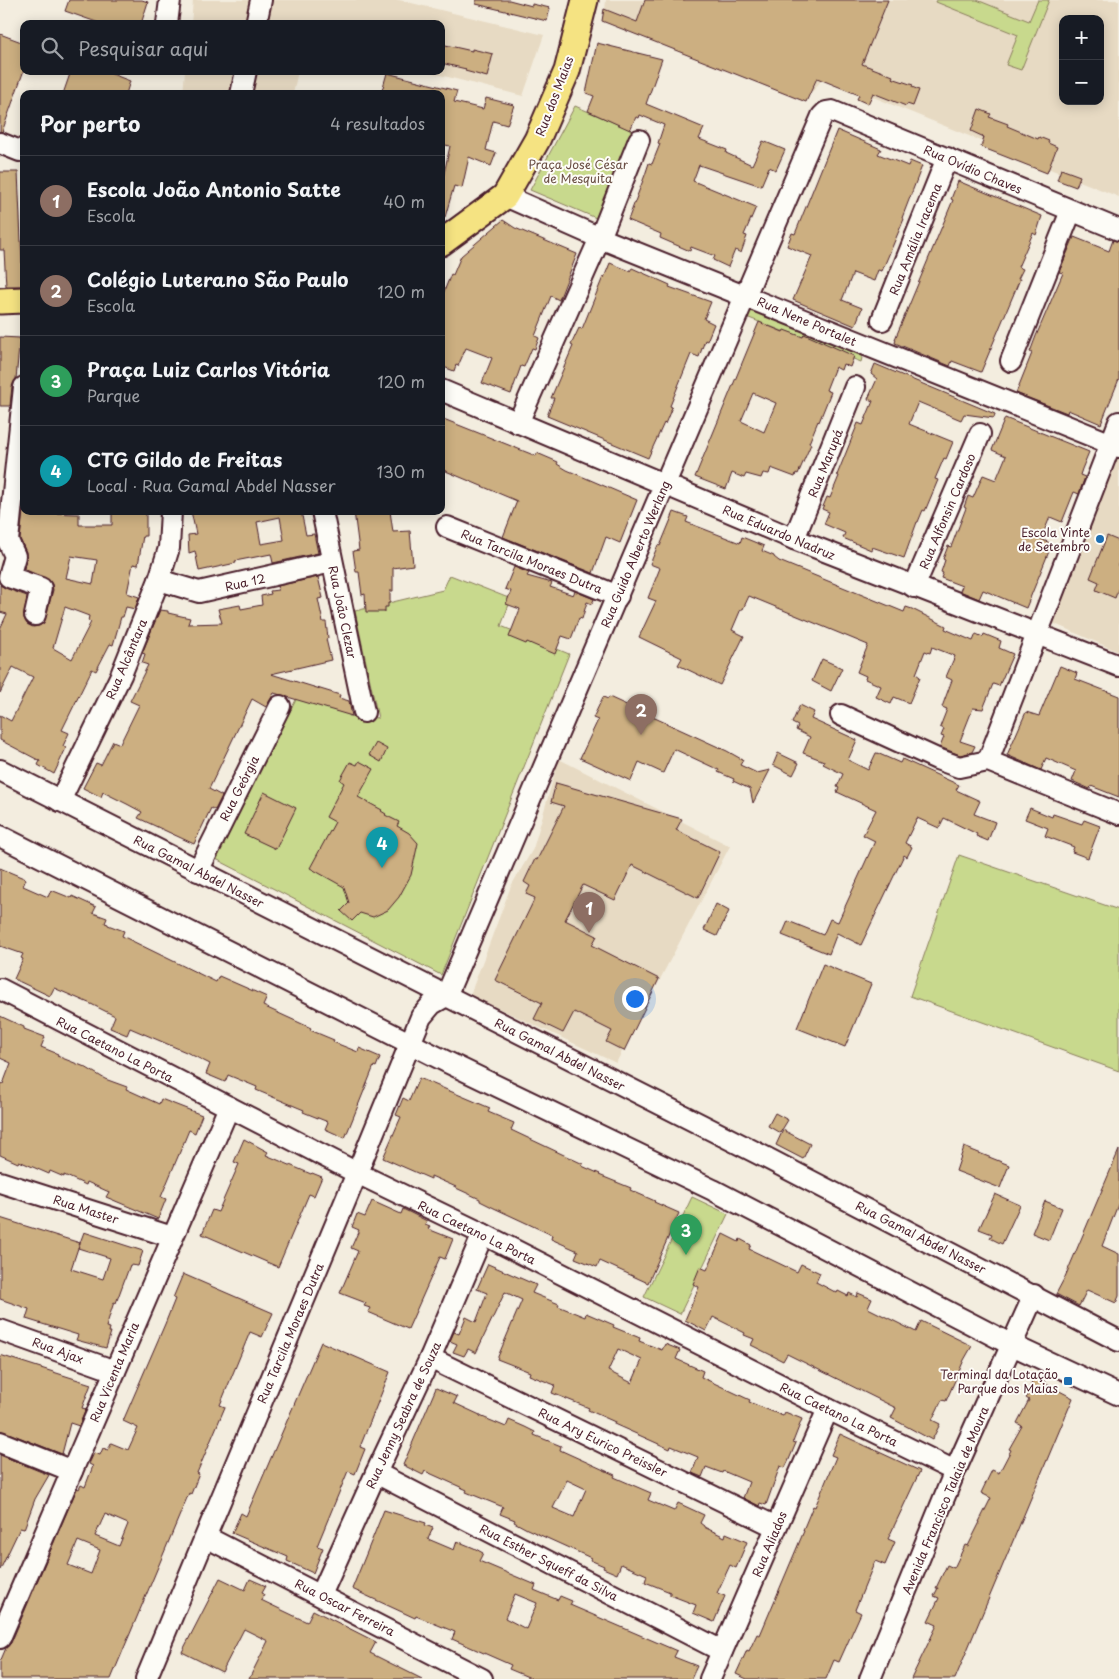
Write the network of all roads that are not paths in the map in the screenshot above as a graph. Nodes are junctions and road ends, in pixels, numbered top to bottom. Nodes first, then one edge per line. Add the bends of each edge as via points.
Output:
1 (170, 0) edge
2 (262, 0) edge
3 (585, 0) edge
4 (168, 20) edge
5 (257, 20) edge
6 (245, 75) edge
7 (242, 90) edge
8 (826, 112) joint
9 (639, 140) dead end
10 (0, 144) edge
11 (20, 151) dead end
12 (947, 158) junction
13 (505, 196) junction
14 (1071, 211) junction
15 (1119, 230) edge
16 (600, 238) junction
17 (445, 240) edge
18 (745, 295) junction
19 (20, 300) edge
20 (0, 301) edge
21 (882, 320) dead end
22 (1011, 361) dead end
23 (855, 388) dead end
24 (445, 392) edge
25 (20, 418) edge
26 (1119, 422) edge
27 (518, 423) junction
28 (980, 434) dead end
29 (1115, 446) edge
30 (665, 484) junction
31 (171, 515) edge
32 (323, 515) edge
33 (447, 527) dead end
34 (794, 538) junction
35 (4, 540) edge
36 (332, 562) junction
37 (160, 580) junction
38 (914, 587) junction
39 (618, 596) junction
40 (35, 615) dead end
41 (1036, 635) junction
42 (1119, 666) edge
43 (280, 706) dead end
44 (364, 712) dead end
45 (841, 715) dead end
46 (988, 761) junction
47 (0, 770) edge
48 (60, 801) junction
49 (1119, 814) edge
50 (0, 836) edge
51 (198, 871) junction
52 (0, 989) edge
53 (446, 996) junction
54 (410, 1043) junction
55 (229, 1107) junction
56 (358, 1174) junction
57 (0, 1182) edge
58 (483, 1234) junction
59 (172, 1237) junction
60 (1034, 1295) junction
61 (0, 1330) edge
62 (1117, 1334) edge
63 (1012, 1345) junction
64 (430, 1358) junction
65 (115, 1371) junction
66 (1119, 1395) edge
67 (828, 1409) junction
68 (0, 1442) edge
69 (72, 1471) junction
70 (955, 1471) junction
71 (376, 1473) junction
72 (776, 1526) junction
73 (206, 1537) junction
74 (321, 1595) junction
75 (0, 1638) edge
76 (722, 1651) junction
77 (152, 1677) edge
78 (482, 1679) edge
79 (710, 1679) edge
80 (870, 1679) edge

1 - 4 street
2 - 5 street
3 - 13 main road, Rua dos Maias via 567,71 537,140
6 - 7 street
8 - 12 street, Rua Ovídio Chaves via 832,111
8 - 18 street, Rua Guido Alberto Werlang
9 - 16 street
10 - 11 street
12 - 14 street, Rua Ovídio Chaves
12 - 21 street, Rua Amália Iracema
13 - 16 street, Rua Nene Portalet
13 - 17 main road, Rua dos Maias
14 - 15 street, Rua Ovídio Chaves
14 - 22 street
16 - 18 street, Rua Nene Portalet
16 - 27 street
18 - 29 street, Rua Nene Portalet
18 - 30 street, Rua Guido Alberto Werlang
19 - 20 main road
23 - 34 street, Rua Marupá
24 - 27 street, Rua Eduardo Nadruz
25 - 35 street
26 - 29 street
27 - 30 street, Rua Eduardo Nadruz
28 - 38 street, Rua Alfonsin Cardoso
29 - 41 street
30 - 34 street, Rua Eduardo Nadruz
30 - 39 street, Rua Guido Alberto Werlang
31 - 37 street, Rua Alcântara via 169,548
32 - 36 street, Rua João Clezar
33 - 39 street, Rua Tarcila Moraes Dutra
34 - 38 street, Rua Eduardo Nadruz
35 - 40 street via 15,556 9,577 41,588
36 - 37 street, Rua 12 via 198,592
36 - 44 street, Rua João Clezar
37 - 48 street, Rua Alcântara via 121,675
38 - 41 street, Rua Eduardo Nadruz
39 - 53 street, Rua Guido Alberto Werlang
41 - 42 street, Rua Eduardo Nadruz
41 - 46 street
43 - 51 street, Rua Geórgia
45 - 46 street via 959,767
46 - 49 street
47 - 48 street, Rua Gamal Abdel Nasser
48 - 51 street, Rua Gamal Abdel Nasser
50 - 54 street
51 - 53 street, Rua Gamal Abdel Nasser
52 - 55 street, Rua Caetano La Porta
53 - 54 street, Rua Tarcila Moraes Dutra via 424,1012
53 - 60 street, Rua Gamal Abdel Nasser
54 - 56 street, Rua Tarcila Moraes Dutra
54 - 63 street via 713,1190
55 - 56 street, Rua Caetano La Porta
55 - 59 street, Rua Vicenta Maria
56 - 58 street, Rua Caetano La Porta
56 - 73 street, Rua Tarcila Moraes Dutra
57 - 59 street, Rua Master
58 - 64 street, Rua Jenny Seabra de Souza
58 - 67 street, Rua Caetano La Porta
59 - 65 street, Rua Vicenta Maria
60 - 62 street, Rua Gamal Abdel Nasser
60 - 63 street, Avenida Francisco Talaia de Moura
61 - 65 street, Rua Ajax
63 - 66 street
63 - 70 street, Avenida Francisco Talaia de Moura
64 - 71 street, Rua Jenny Seabra de Souza
64 - 72 street, Rua Ary Eurico Preissler
65 - 69 street, Rua Vicenta Maria
67 - 70 street, Rua Caetano La Porta
67 - 72 street, Rua Aliados
68 - 69 street
69 - 75 street, Rua Vicenta Maria
70 - 80 street, Avenida Francisco Talaia de Moura
71 - 74 street, Rua Jenny Seabra de Souza
71 - 76 street, Rua Esther Squeff da Silva
72 - 76 street, Rua Aliados
73 - 74 street, Rua Oscar Ferreira
73 - 77 street, Rua Tarcila Moraes Dutra
74 - 78 street, Rua Oscar Ferreira
76 - 79 street, Rua Aliados

